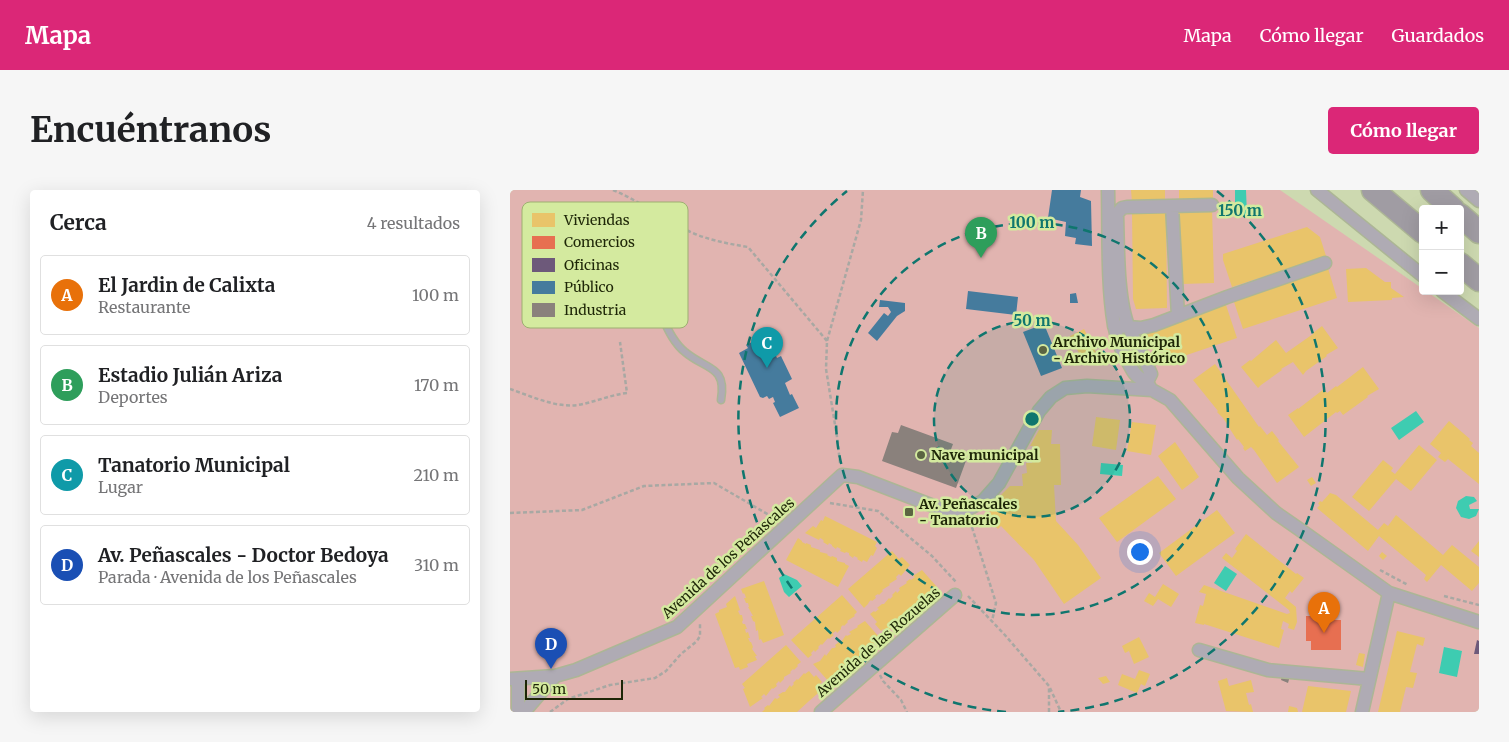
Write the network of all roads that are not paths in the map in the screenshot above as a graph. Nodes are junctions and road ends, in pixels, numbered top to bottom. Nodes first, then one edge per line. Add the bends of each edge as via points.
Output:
1 (1108, 190) edge
2 (1317, 190) edge
3 (1373, 190) edge
4 (1432, 190) edge
5 (1466, 190) edge
6 (1479, 201) edge
7 (1212, 205) dead end
8 (1449, 205) edge
9 (1172, 206) junction
10 (1464, 219) edge
11 (1419, 229) edge
12 (1479, 232) edge
13 (1325, 263) dead end
14 (1464, 267) edge
15 (1419, 273) edge
16 (1479, 280) edge
17 (1447, 295) edge
18 (1178, 316) junction
19 (1479, 319) edge
20 (1114, 326) junction
21 (668, 328) edge
22 (1129, 328) junction
23 (1150, 386) junction
24 (721, 400) dead end
25 (961, 593) road end
26 (1388, 593) junction
27 (1479, 622) edge
28 (1199, 650) dead end
29 (555, 676) junction
30 (514, 679) edge
31 (1369, 679) junction
32 (518, 712) edge
33 (524, 712) edge
34 (821, 712) edge
35 (1362, 712) edge

1 - 20 street
2 - 15 street
3 - 11 highway
4 - 8 highway
5 - 6 street
7 - 9 street
9 - 18 street
9 - 22 street via 1127,207 1117,214 1118,261
10 - 12 highway
13 - 18 street
14 - 16 highway
17 - 19 street
18 - 22 street via 1154,325
20 - 22 street
20 - 23 street via 1133,372
21 - 24 lane via 684,352 716,370 722,379
22 - 23 street via 1151,374
23 - 26 street via 1170,400 1256,496
23 - 29 street, Avenida de los Peñascales via 1065,388 1051,397 1039,411 999,483 984,501 967,510 944,510 841,471 788,526 677,627 590,665
25 - 34 street, Avenida de las Rozuelas
26 - 27 street
26 - 31 street
28 - 31 street via 1268,670
29 - 30 street, Avenida de los Peñascales
29 - 33 street
30 - 32 street
31 - 35 street

